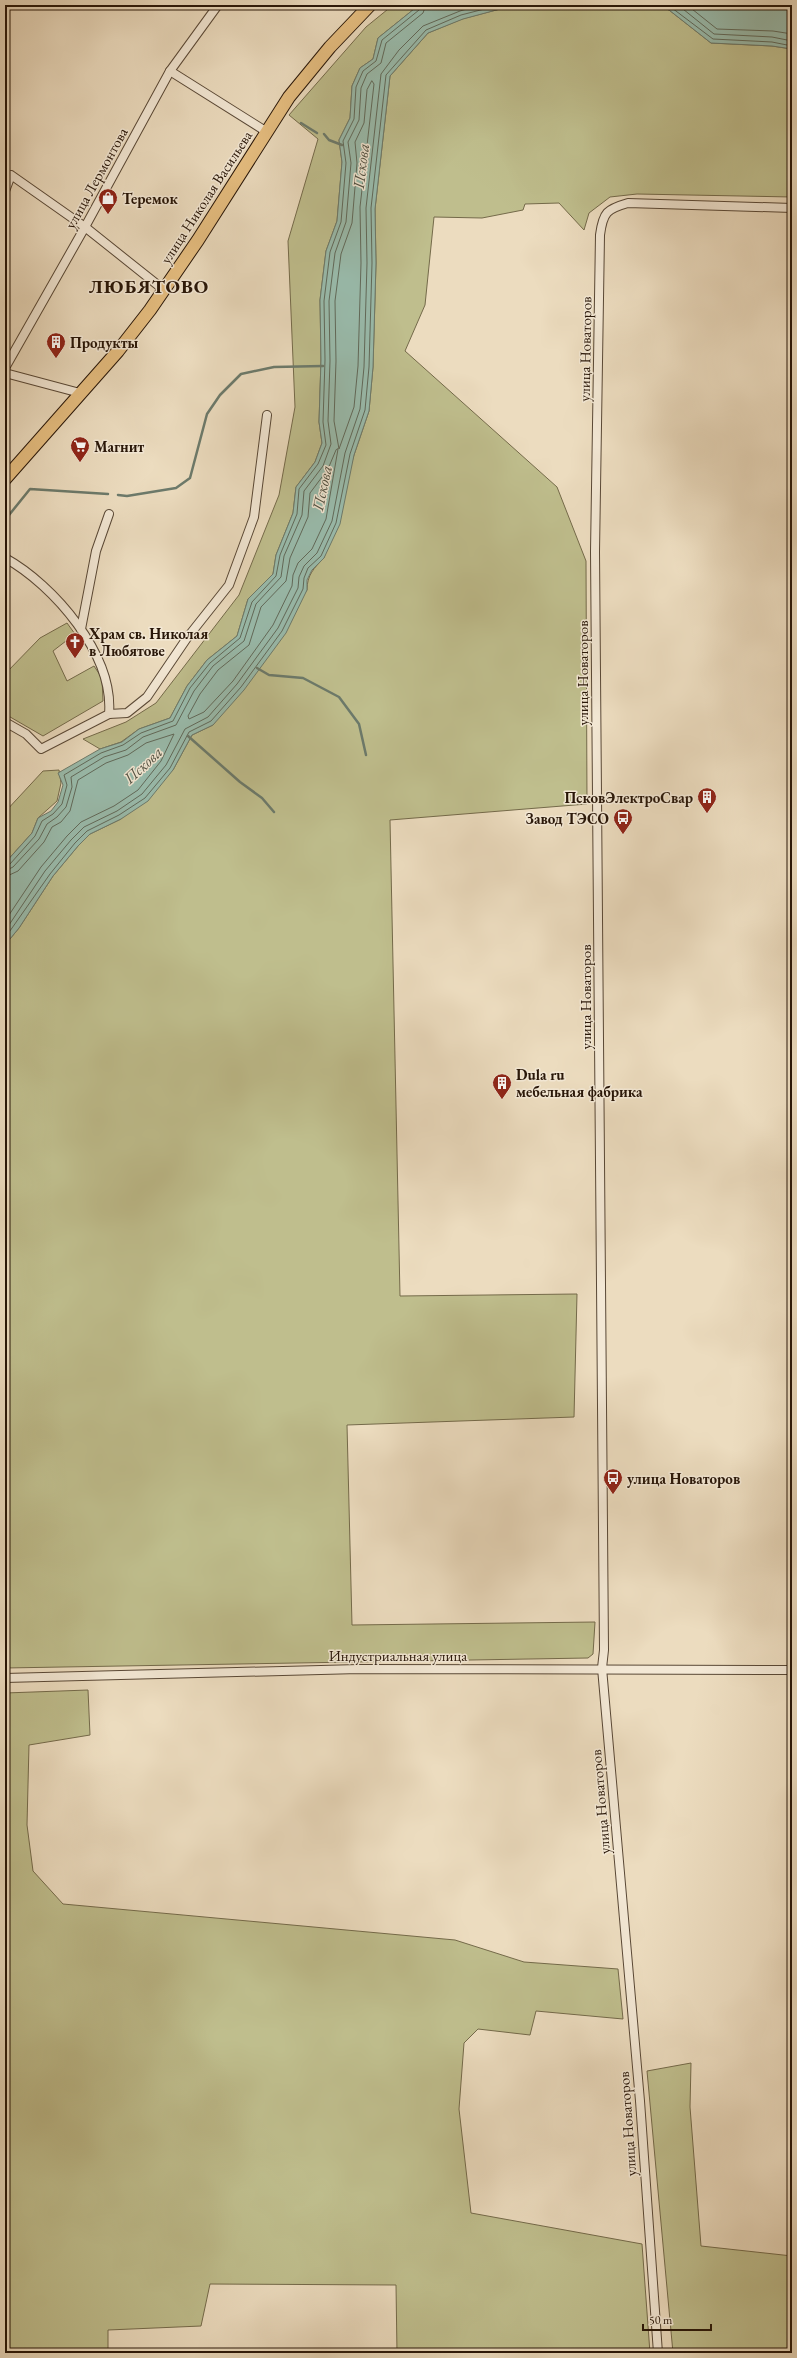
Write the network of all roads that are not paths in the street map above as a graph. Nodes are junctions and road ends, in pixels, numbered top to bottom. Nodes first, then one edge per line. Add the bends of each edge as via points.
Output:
1 (218, 5) edge
2 (370, 5) edge
3 (170, 72) junction
4 (267, 132) junction
5 (5, 191) edge
6 (792, 208) edge
7 (85, 227) junction
8 (164, 290) junction
9 (5, 368) edge
10 (5, 373) edge
11 (80, 393) junction
12 (267, 415) dead end
13 (5, 479) edge
14 (109, 514) dead end
15 (5, 558) edge
16 (81, 629) junction
17 (109, 714) junction
18 (5, 722) edge
19 (602, 1668) junction
20 (792, 1670) edge
21 (5, 1678) edge
22 (658, 2353) edge

1 - 3 street, улица Лермонтова
2 - 4 main road, улица Николая Васильева via 330,47 289,97
3 - 4 street
3 - 7 street, улица Лермонтова
4 - 8 main road, улица Николая Васильева
5 - 7 street via 11,175
6 - 19 street, улица Новаторов via 628,203 611,208 602,218 595,552 604,1650
7 - 8 street
7 - 9 street, улица Лермонтова
8 - 11 main road, улица Николая Васильева via 118,351
10 - 11 street
11 - 13 main road, улица Николая Васильева
12 - 17 street via 254,517 229,585 187,638 147,698 127,713
14 - 16 street via 96,551
15 - 16 street via 29,573
16 - 17 street via 107,680
17 - 18 street via 41,749 26,734
19 - 20 street, Индустриальная улица
19 - 21 street, Индустриальная улица via 351,1669
19 - 22 street, улица Новаторов via 640,2101

